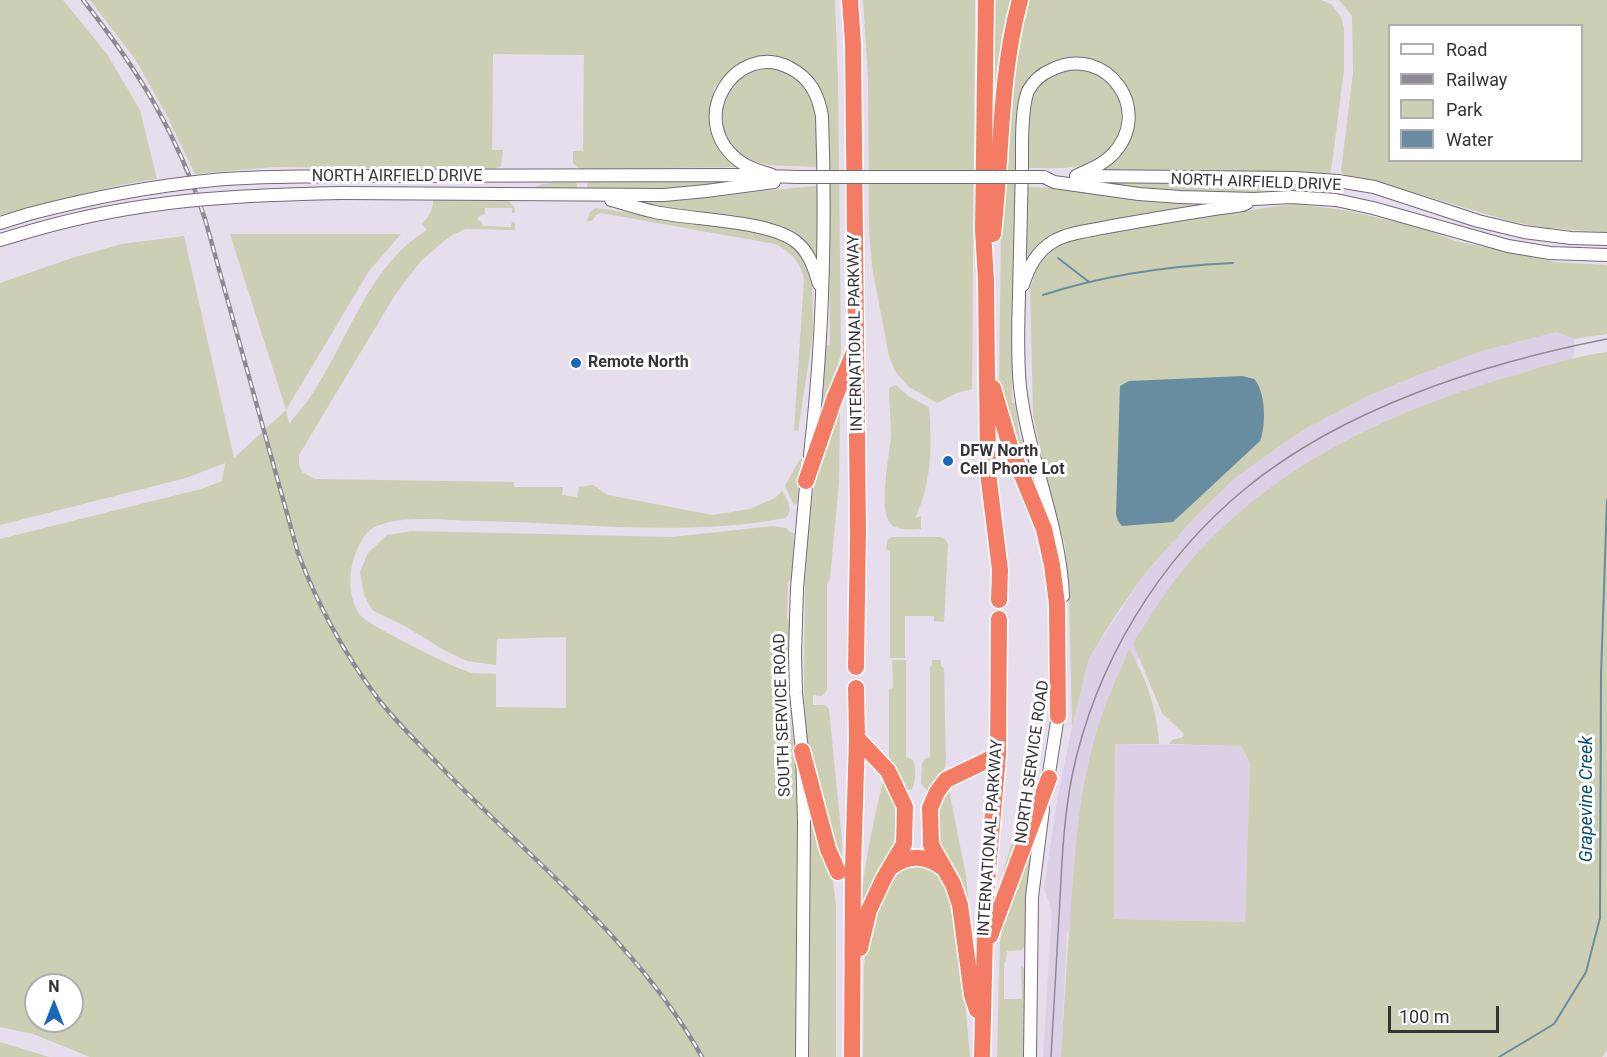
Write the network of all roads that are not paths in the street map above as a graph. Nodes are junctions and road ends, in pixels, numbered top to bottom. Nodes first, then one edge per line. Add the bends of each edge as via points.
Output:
1 (839, 0) edge
2 (850, 0) edge
3 (986, 0) edge
4 (1020, 0) edge
5 (854, 117) junction
6 (772, 175) junction
7 (1076, 176) junction
8 (798, 177) junction
9 (1044, 177) junction
10 (1338, 181) junction
11 (595, 195) junction
12 (1254, 199) junction
13 (1336, 200) junction
14 (0, 223) edge
15 (1607, 238) edge
16 (0, 240) edge
17 (1607, 255) edge
18 (986, 280) junction
19 (1019, 297) junction
20 (823, 301) junction
21 (857, 345) junction
22 (986, 361) junction
23 (806, 481) junction
24 (999, 600) dead end
25 (999, 619) dead end
26 (856, 667) dead end
27 (856, 688) dead end
28 (1058, 716) junction
29 (857, 738) junction
30 (802, 751) junction
31 (998, 755) junction
32 (1049, 778) junction
33 (902, 799) junction
34 (934, 799) junction
35 (891, 867) junction
36 (944, 868) junction
37 (852, 934) junction
38 (984, 954) junction
39 (852, 986) junction
40 (982, 1028) junction
41 (802, 1057) edge
42 (852, 1057) edge
43 (982, 1057) edge
44 (1030, 1057) edge

1 - 5 highway
2 - 5 highway, INTERNATIONAL PARKWAY
3 - 18 highway
4 - 18 highway via 1006,70
5 - 21 highway, INTERNATIONAL PARKWAY
6 - 8 main road, NORTH AIRFIELD DRIVE
6 - 14 main road, NORTH AIRFIELD DRIVE, bridge via 270,177 191,182 113,194
6 - 20 main road, SOUTH SERVICE ROAD via 745,165 724,147 715,118 720,94 729,81 748,66 767,62 798,71 809,81 820,102
7 - 9 main road, NORTH AIRFIELD DRIVE
7 - 10 main road, NORTH AIRFIELD DRIVE
7 - 19 main road, NORTH SERVICE ROAD via 1111,157 1130,120 1123,90 1111,76 1085,64 1057,66 1036,80 1028,92 1022,135
8 - 9 main road, NORTH AIRFIELD DRIVE, bridge
8 - 11 main road, NORTH AIRFIELD DRIVE via 664,195
9 - 12 main road, NORTH AIRFIELD DRIVE via 1054,182 1138,194
10 - 13 main road
10 - 15 main road, NORTH AIRFIELD DRIVE via 1374,187 1524,232
11 - 16 main road, NORTH AIRFIELD DRIVE, bridge via 250,195 104,212
11 - 20 main road via 655,212 786,235 809,255
12 - 13 main road, NORTH AIRFIELD DRIVE
12 - 19 main road via 1243,205 1149,219 1056,239 1033,261
13 - 17 main road, NORTH AIRFIELD DRIVE via 1508,246 1550,253
18 - 22 highway
19 - 28 main road, NORTH SERVICE ROAD via 1020,386 1062,581 1063,664
20 - 23 main road, SOUTH SERVICE ROAD
21 - 23 highway
21 - 26 highway, INTERNATIONAL PARKWAY
22 - 24 highway via 988,473 1000,570
22 - 28 highway via 1010,446 1044,529 1052,565 1052,644
23 - 30 main road, SOUTH SERVICE ROAD via 795,653
25 - 31 highway, INTERNATIONAL PARKWAY
27 - 29 highway
28 - 32 main road, NORTH SERVICE ROAD
29 - 33 highway via 888,771
29 - 37 highway
30 - 37 highway
30 - 41 main road, SOUTH SERVICE ROAD
31 - 34 highway via 946,780
31 - 38 highway, INTERNATIONAL PARKWAY
32 - 38 highway
32 - 44 main road, NORTH SERVICE ROAD via 1034,869
33 - 34 highway
33 - 35 highway via 904,844
34 - 36 highway via 930,808 931,844
35 - 36 highway via 916,857
35 - 39 highway via 865,923
36 - 40 highway via 958,896 972,995
37 - 39 highway
38 - 40 highway, INTERNATIONAL PARKWAY
39 - 42 highway
40 - 43 highway, INTERNATIONAL PARKWAY

